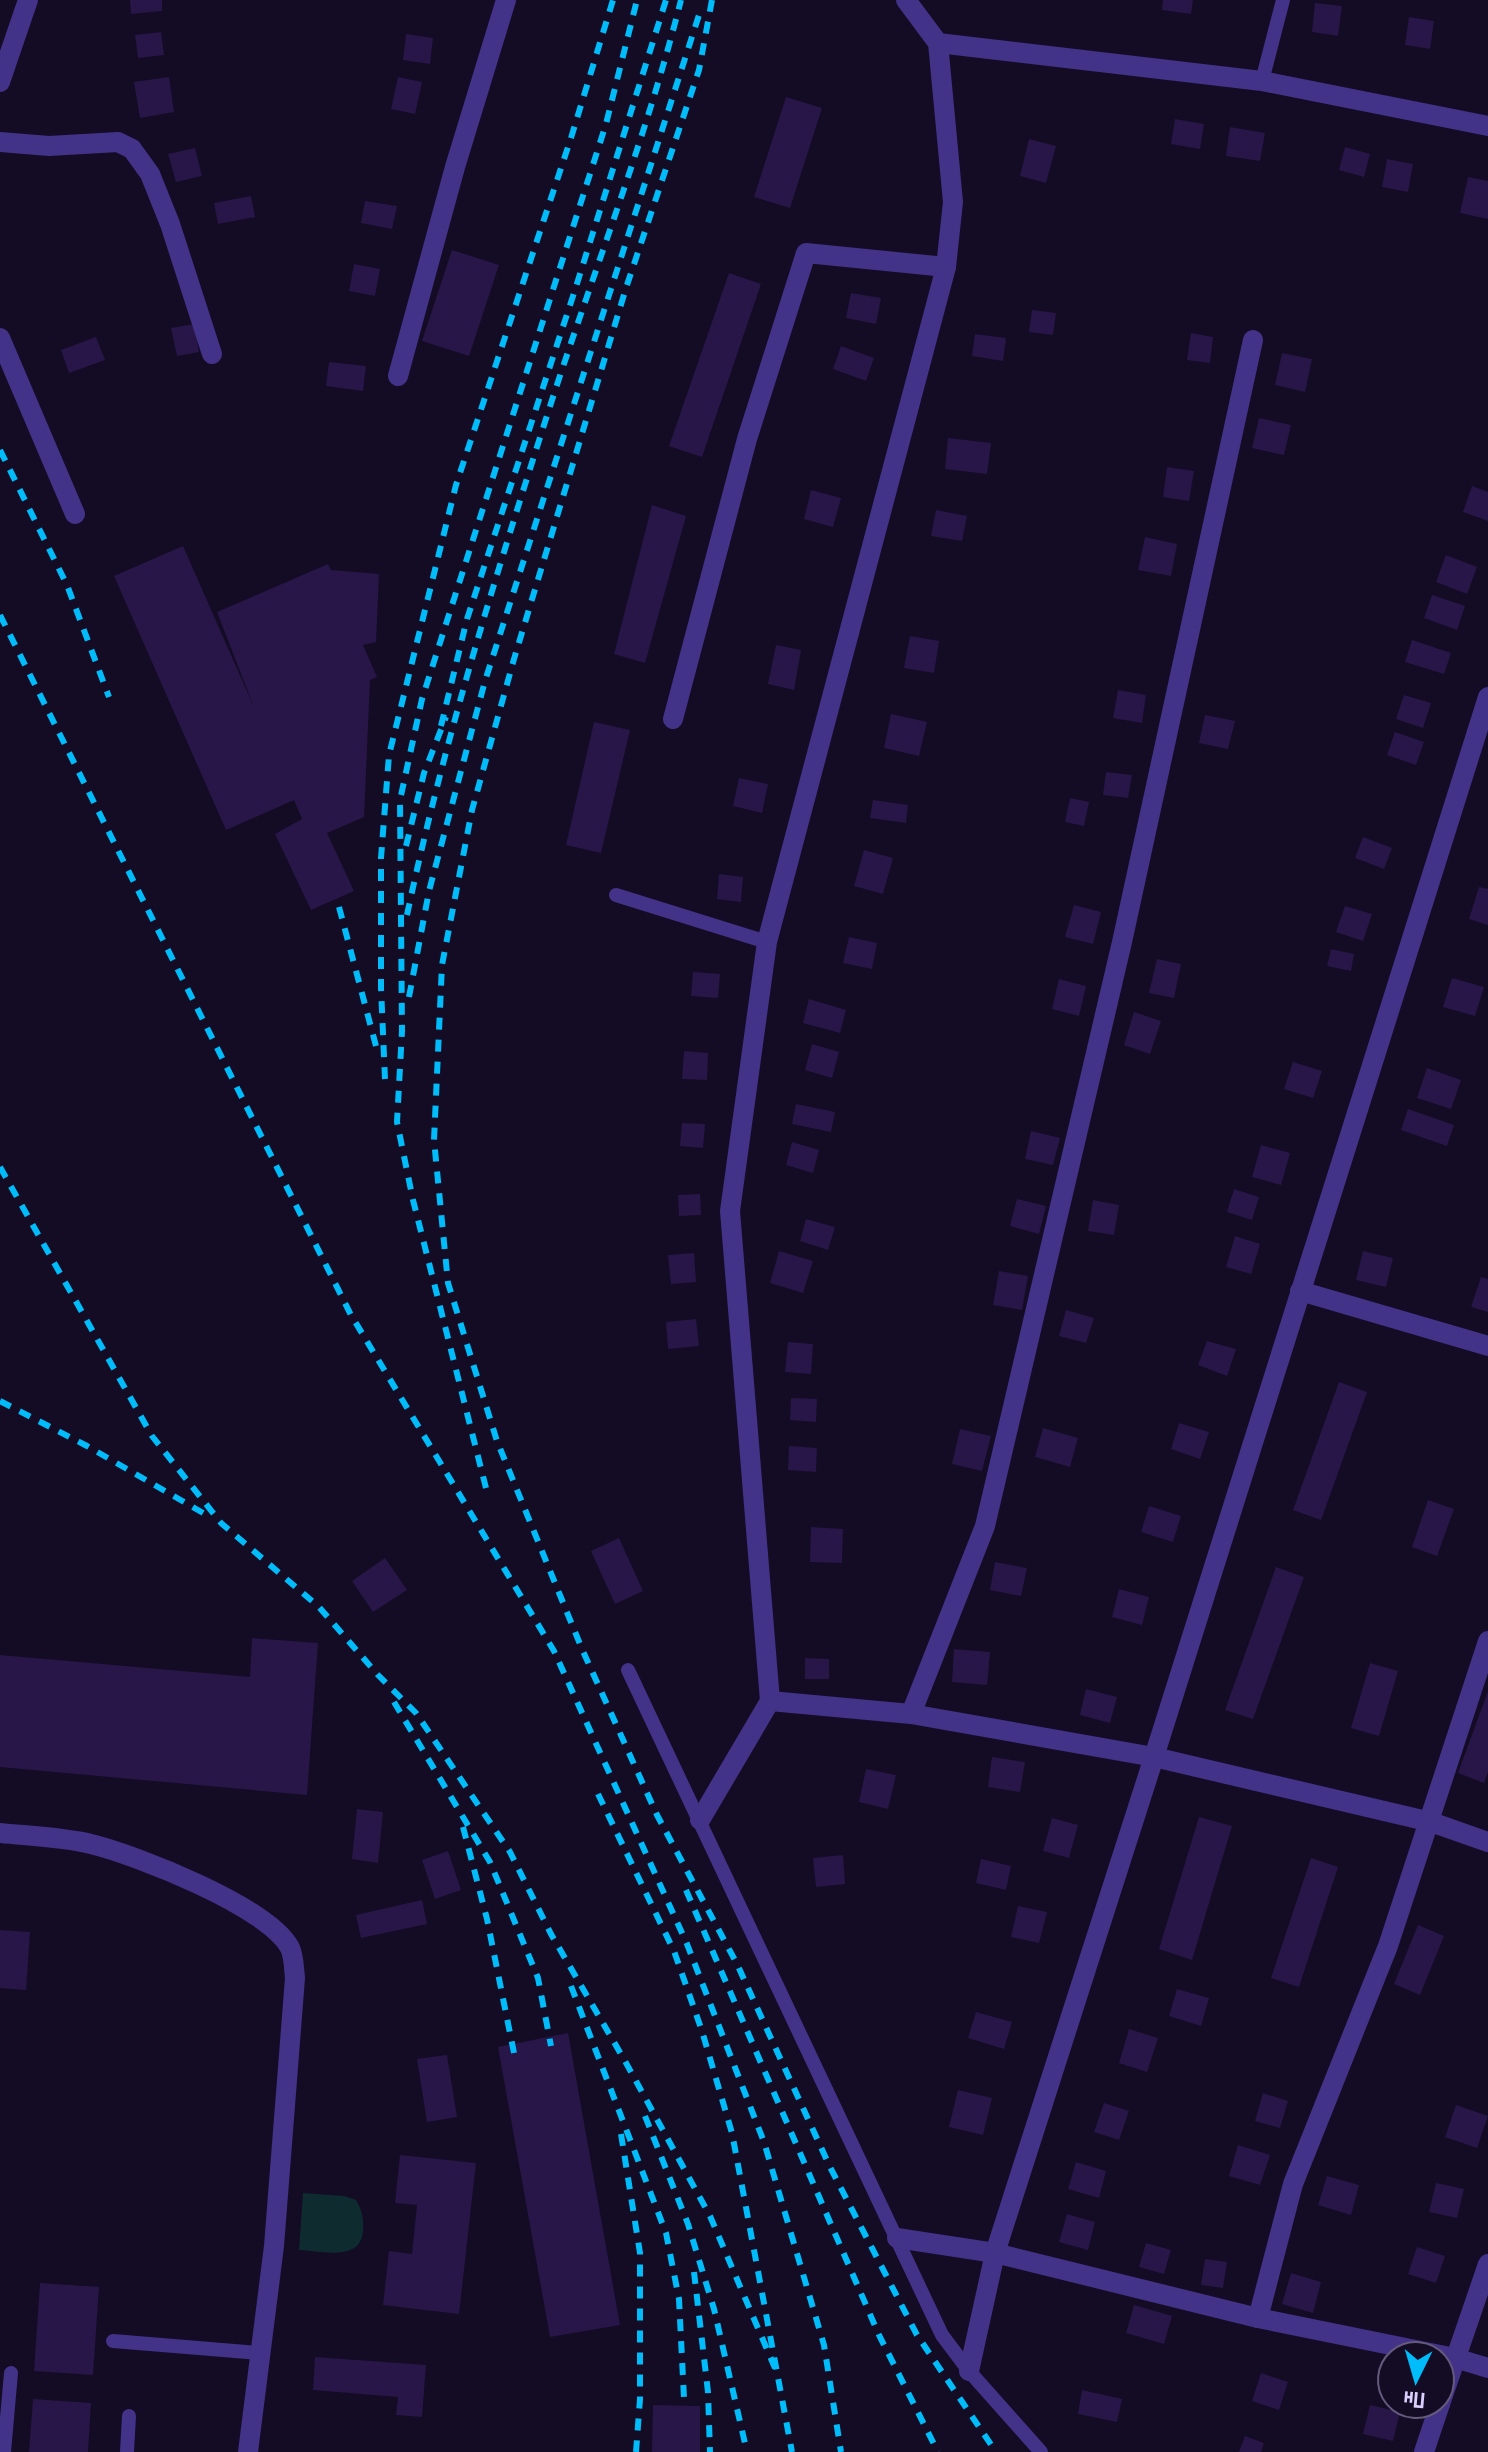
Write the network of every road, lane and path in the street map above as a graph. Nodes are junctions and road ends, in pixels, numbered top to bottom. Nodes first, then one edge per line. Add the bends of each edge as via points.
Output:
1 (28, 0) edge
2 (506, 0) edge
3 (906, 0) edge
4 (1283, 0) edge
5 (938, 43) junction
6 (1262, 81) junction
7 (0, 82) edge
8 (1488, 126) edge
9 (0, 142) edge
10 (946, 267) junction
11 (0, 338) edge
12 (1253, 340) dead end
13 (212, 354) dead end
14 (398, 376) dead end
15 (75, 514) dead end
16 (1488, 697) edge
17 (673, 719) dead end
18 (616, 895) dead end
19 (767, 942) junction
20 (1300, 1291) junction
21 (1488, 1346) edge
22 (1488, 1641) edge
23 (628, 1670) dead end
24 (770, 1701) junction
25 (911, 1714) junction
26 (1154, 1757) junction
27 (700, 1820) junction
28 (1431, 1822) junction
29 (0, 1833) edge
30 (1488, 1842) edge
31 (897, 2238) junction
32 (995, 2253) junction
33 (1488, 2264) edge
34 (1258, 2318) junction
35 (113, 2341) dead end
36 (1376, 2342) edge
37 (260, 2353) junction
38 (1456, 2355) edge
39 (1456, 2358) edge
40 (1488, 2368) edge
41 (969, 2371) junction
42 (11, 2373) dead end
43 (129, 2416) dead end
44 (1435, 2420) edge
45 (4, 2452) edge
46 (127, 2452) edge
47 (248, 2452) edge
48 (1041, 2452) edge
49 (1424, 2452) edge

1 - 7 street
2 - 14 street
3 - 5 street
4 - 6 lane
5 - 6 street
5 - 10 street via 953,202
6 - 8 street
9 - 13 street via 118,142 132,149 150,174 170,224
10 - 17 street via 806,253 747,439
10 - 19 street
11 - 15 street
12 - 25 street via 1122,942 985,1526
16 - 20 street
18 - 19 lane
19 - 24 street via 730,1211
20 - 21 street
20 - 26 street
22 - 28 street
23 - 27 lane
24 - 25 street
24 - 27 street
25 - 26 street
26 - 28 street
26 - 32 street
27 - 31 lane
28 - 30 street
28 - 34 street via 1293,2184
29 - 37 street via 88,1843 125,1853 232,1902 290,1948 295,1978
31 - 32 street
31 - 41 lane via 942,2335
32 - 34 street
32 - 41 street
33 - 38 street
34 - 36 street
35 - 37 lane
37 - 47 street
39 - 40 street
41 - 48 lane
42 - 45 lane
43 - 46 lane
44 - 49 street

